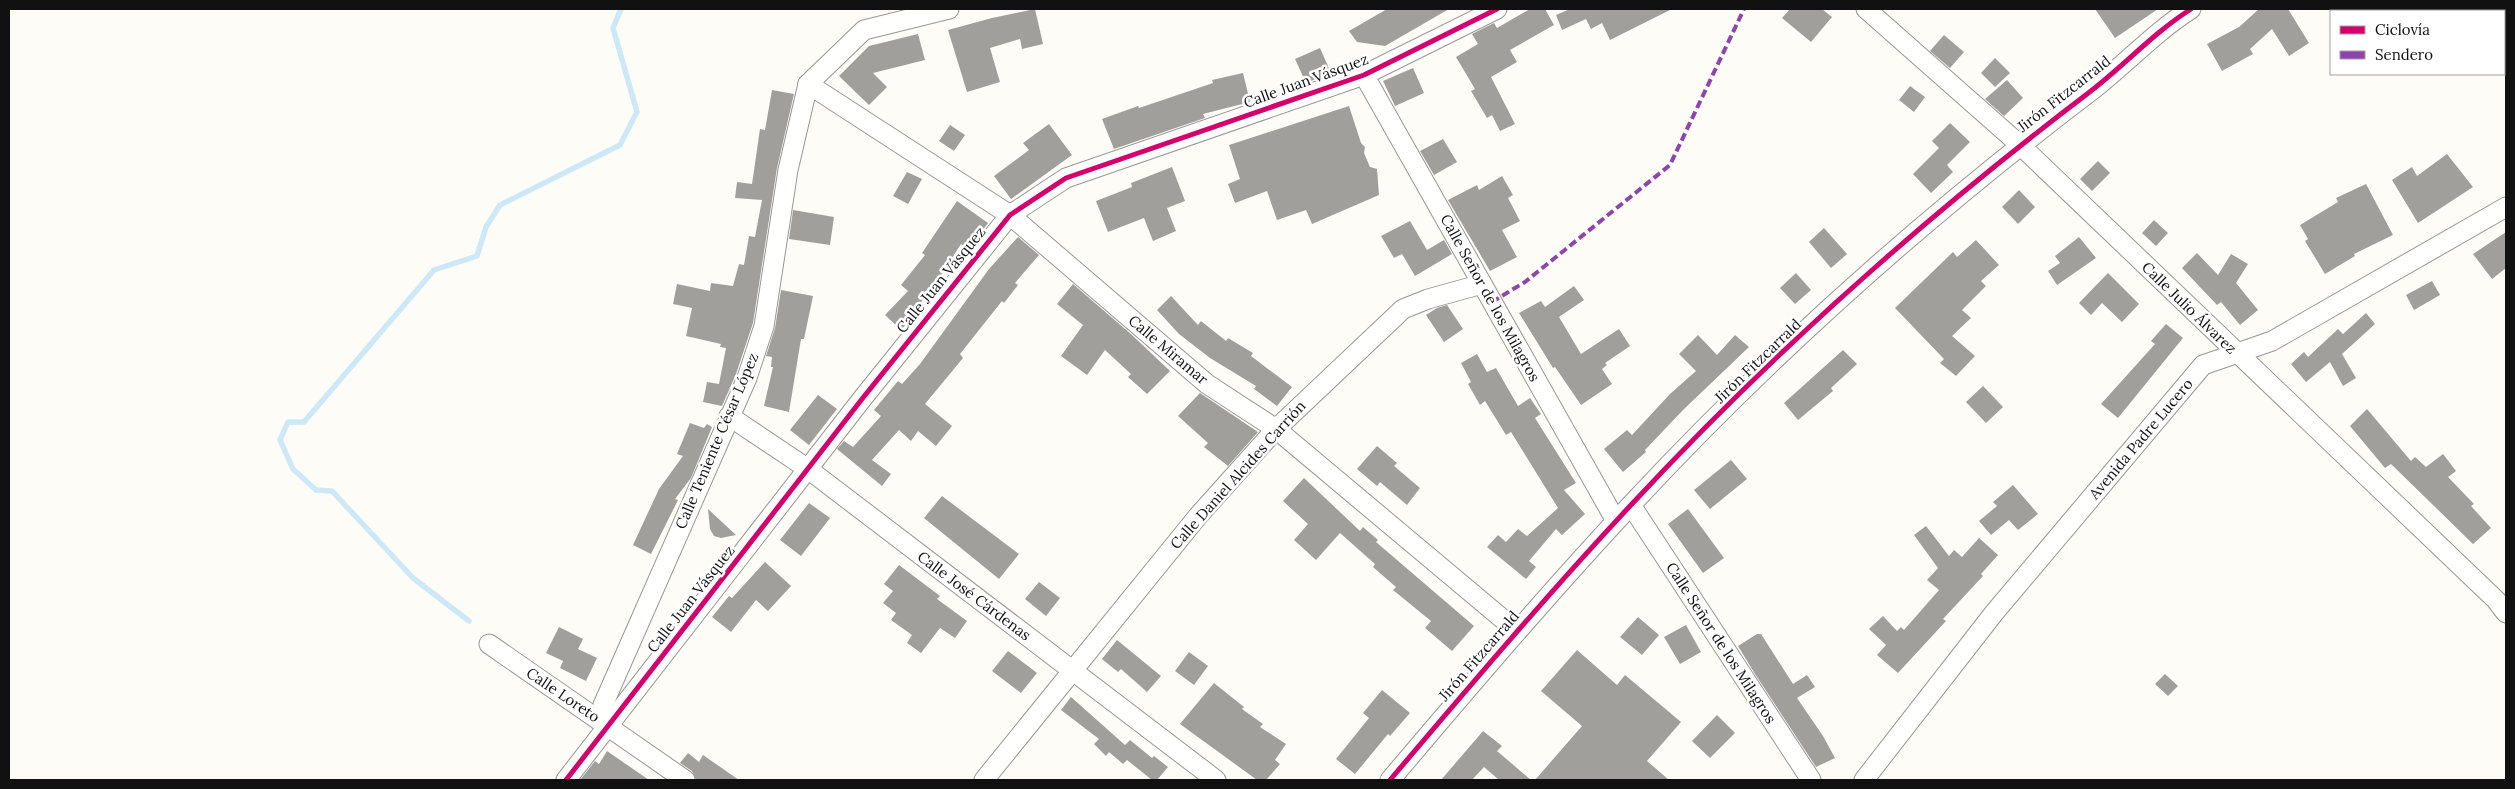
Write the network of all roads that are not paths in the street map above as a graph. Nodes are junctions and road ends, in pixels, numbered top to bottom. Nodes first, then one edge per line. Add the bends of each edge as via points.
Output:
1 (949, 9) edge
2 (1497, 9) edge
3 (1866, 9) edge
4 (2191, 9) edge
5 (2168, 15) edge
6 (1364, 75) junction
7 (808, 84) junction
8 (2020, 144) junction
9 (2506, 207) edge
10 (1010, 215) junction
11 (1482, 284) junction
12 (2238, 355) junction
13 (729, 416) junction
14 (1276, 429) junction
15 (808, 469) junction
16 (1631, 505) junction
17 (1616, 521) junction
18 (2503, 603) edge
19 (1517, 631) junction
20 (489, 644) dead end
21 (1072, 671) junction
22 (608, 726) junction
23 (566, 780) edge
24 (685, 780) edge
25 (984, 780) edge
26 (1216, 780) edge
27 (1390, 780) edge
28 (1811, 780) edge
29 (1864, 780) edge

1 - 7 street via 864,30
2 - 6 street, Calle Juan Vásquez
3 - 8 street, Calle Julio Álvarez
4 - 5 street, Jirón Fitzcarrald
5 - 8 street, Jirón Fitzcarrald via 2090,91
6 - 10 street, Calle Juan Vásquez via 1066,178
6 - 11 street, Calle Señor de los Milagros
7 - 10 street, Calle Miramar
7 - 13 street, Calle Teniente César López via 788,170 764,326 747,378
8 - 12 street, Calle Julio Álvarez
8 - 16 street, Jirón Fitzcarrald via 1800,337
9 - 12 street, Avenida Padre Lucero via 2272,341
10 - 14 street, Calle Miramar via 1206,384
10 - 15 street, Calle Juan Vásquez
11 - 14 street, Calle Daniel Alcides Carrión via 1403,309
11 - 17 street, Calle Señor de los Milagros
12 - 18 street, Calle Julio Álvarez
12 - 29 street, Avenida Padre Lucero via 2203,366 1994,613
13 - 15 street, Calle José Cárdenas
13 - 22 street, Calle Teniente César López via 603,705
14 - 19 street, Calle Miramar
14 - 21 street, Calle Daniel Alcides Carrión via 1198,516
15 - 21 street, Calle José Cárdenas
15 - 22 street, Calle Juan Vásquez
16 - 17 street, Jirón Fitzcarrald
16 - 28 street, Calle Señor de los Milagros
17 - 19 street, Jirón Fitzcarrald
19 - 27 street, Jirón Fitzcarrald
20 - 22 street, Calle Loreto
21 - 25 street, Calle Daniel Alcides Carrión
21 - 26 street, Calle José Cárdenas
22 - 23 street, Calle Juan Vásquez
22 - 24 street, Calle Loreto

